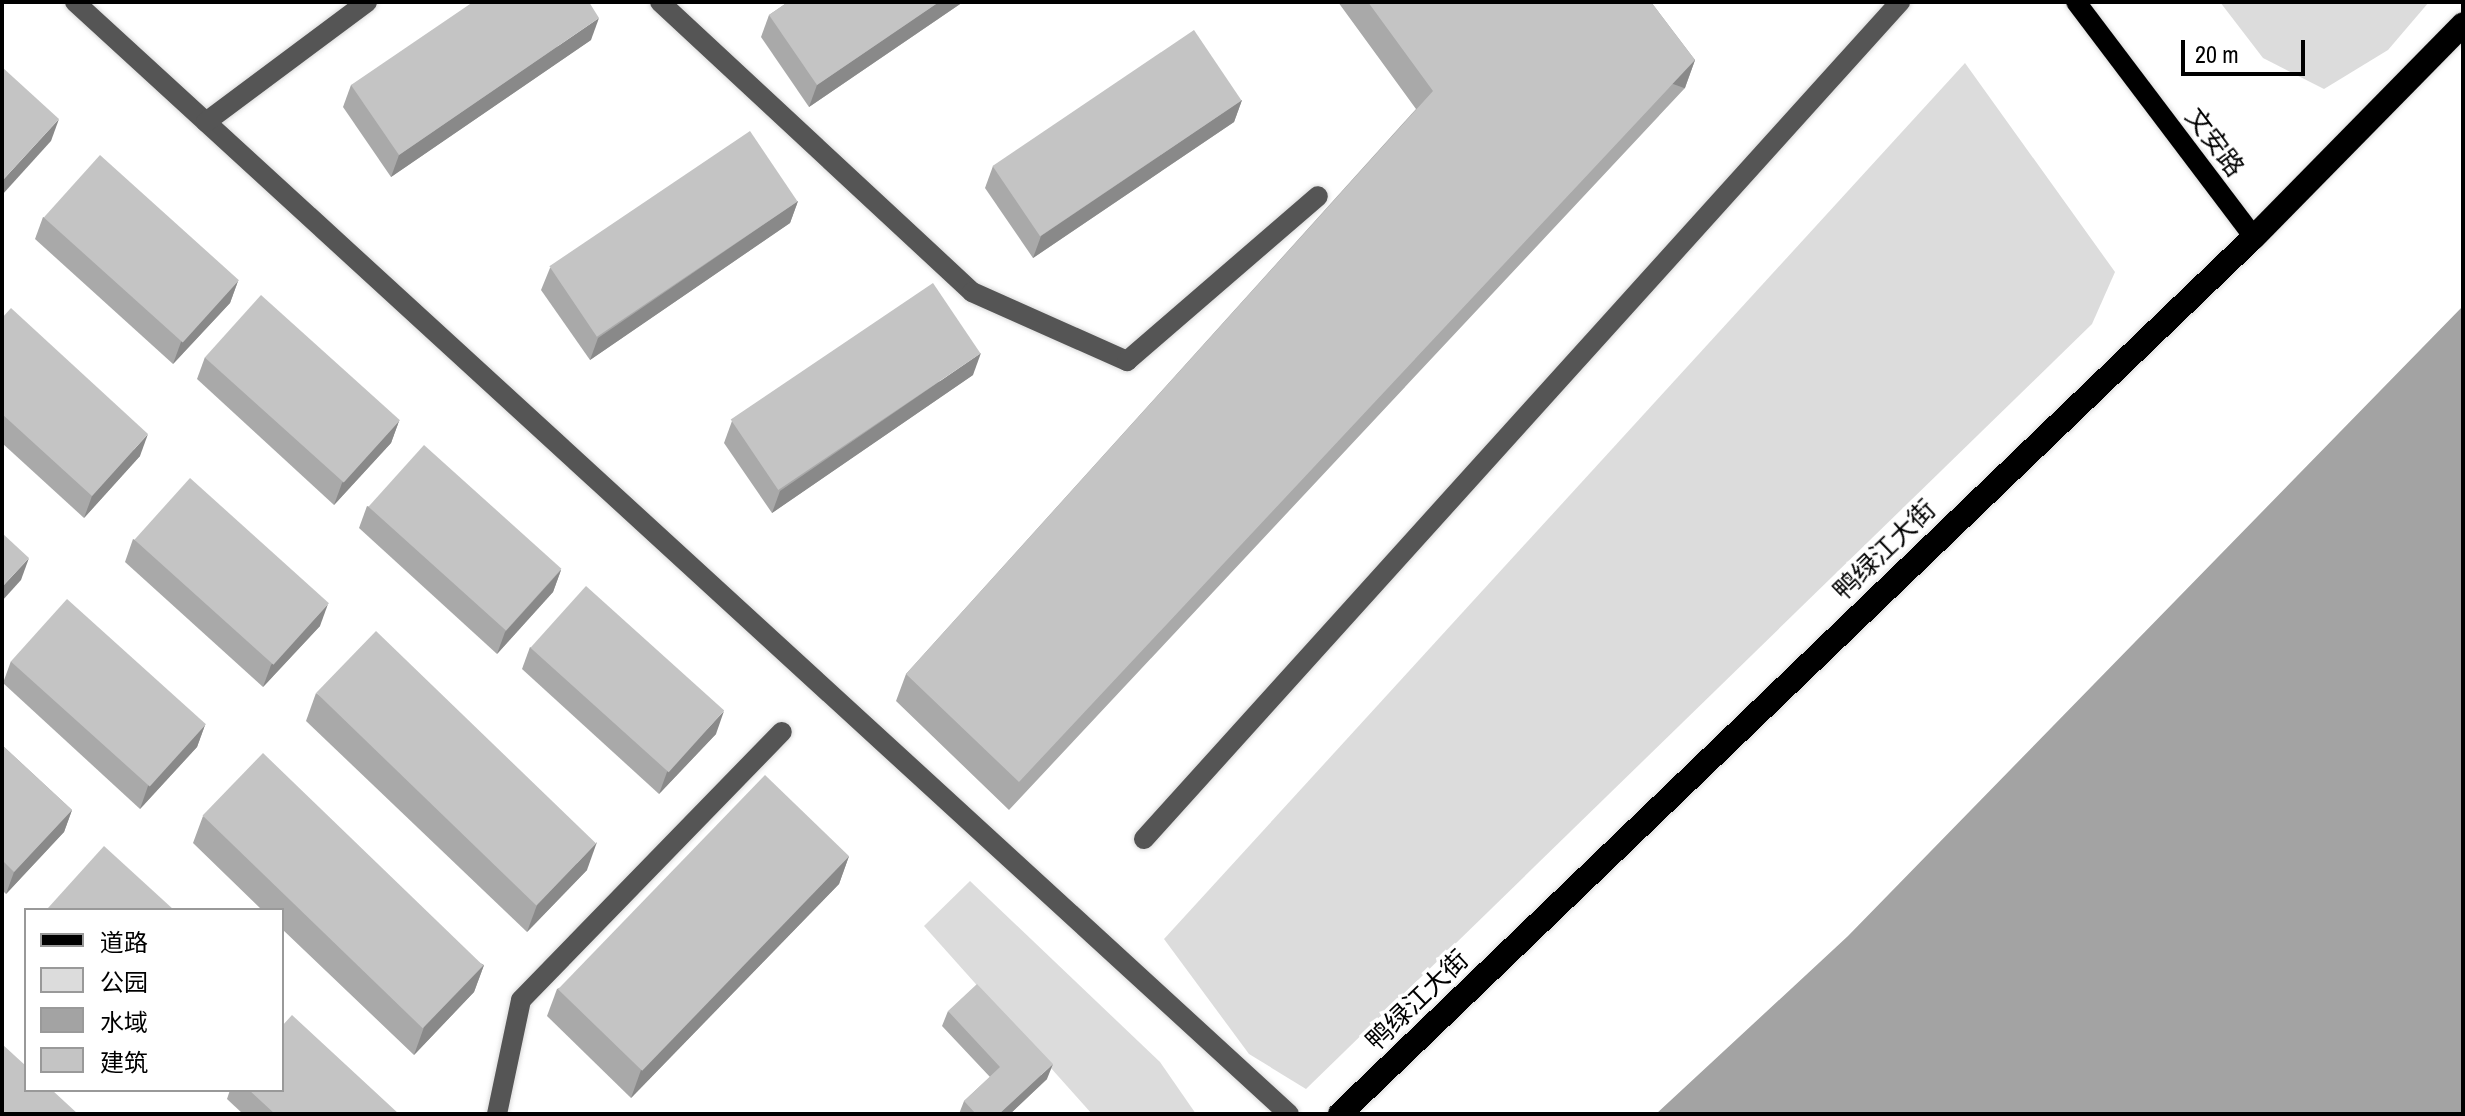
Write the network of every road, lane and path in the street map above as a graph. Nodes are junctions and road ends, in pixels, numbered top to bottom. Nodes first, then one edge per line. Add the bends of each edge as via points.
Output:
1 (75, 2) edge
2 (367, 2) edge
3 (660, 2) edge
4 (1900, 2) edge
5 (2076, 2) edge
6 (2463, 24) edge
7 (206, 122) junction
8 (1318, 196) dead end
9 (2254, 237) junction
10 (782, 732) dead end
11 (1144, 839) dead end
12 (497, 1114) edge
13 (1289, 1114) edge
14 (1340, 1114) edge

1 - 7 street
2 - 7 street
3 - 8 street via 972,292 1127,361
4 - 11 street
5 - 9 main road, 文安路
6 - 9 highway, 鸭绿江大街
7 - 13 street
9 - 14 highway, 鸭绿江大街
10 - 12 street via 521,1000

